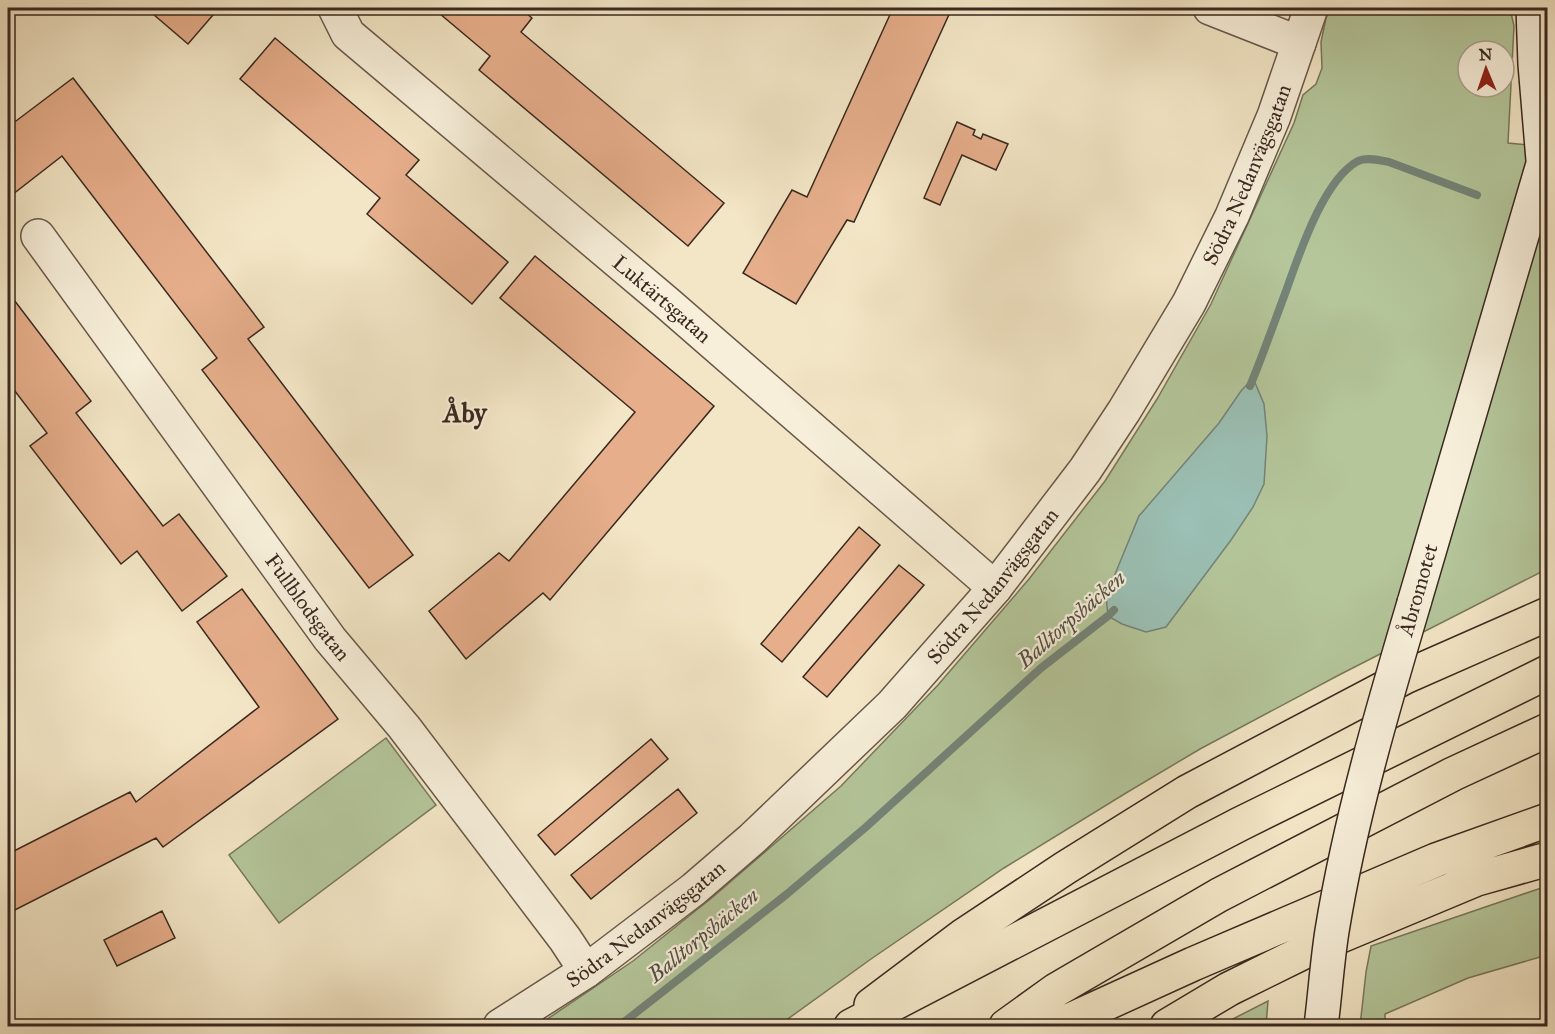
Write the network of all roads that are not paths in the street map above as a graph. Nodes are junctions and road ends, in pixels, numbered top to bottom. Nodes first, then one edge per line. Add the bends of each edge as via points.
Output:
1 (335, 8) edge
2 (1209, 8) edge
3 (1311, 8) edge
4 (1533, 8) edge
5 (1299, 43) junction
6 (1545, 153) edge
7 (38, 236) dead end
8 (995, 588) junction
9 (1548, 614) edge
10 (1548, 672) edge
11 (1548, 730) edge
12 (1547, 820) edge
13 (1548, 860) edge
14 (1477, 879) junction
15 (586, 970) junction
16 (500, 1026) edge
17 (842, 1026) edge
18 (851, 1026) edge
19 (1006, 1026) edge
20 (1057, 1026) edge
21 (1167, 1026) edge
22 (1322, 1026) edge

1 - 8 street, Luktärtsgatan via 348,34 667,303
2 - 5 street
3 - 5 street, Södra Nedanvägsgatan
4 - 6 street, Åbromotet
5 - 8 street, Södra Nedanvägsgatan via 1274,116 1232,216 1189,303 1085,470
6 - 22 street, Åbromotet, bridge via 1374,738 1332,933
7 - 15 street, Fullblodsgatan via 330,639 404,727
8 - 15 street, Södra Nedanvägsgatan via 892,705 752,839 694,889
9 - 17 highway via 1405,677 1187,792 964,935
10 - 18 highway via 1240,824
11 - 19 highway via 1453,774 1219,895 1056,990
12 - 14 highway
12 - 20 highway via 1436,860
13 - 14 highway
14 - 21 highway via 1312,948 1229,989
15 - 16 street, Södra Nedanvägsgatan

